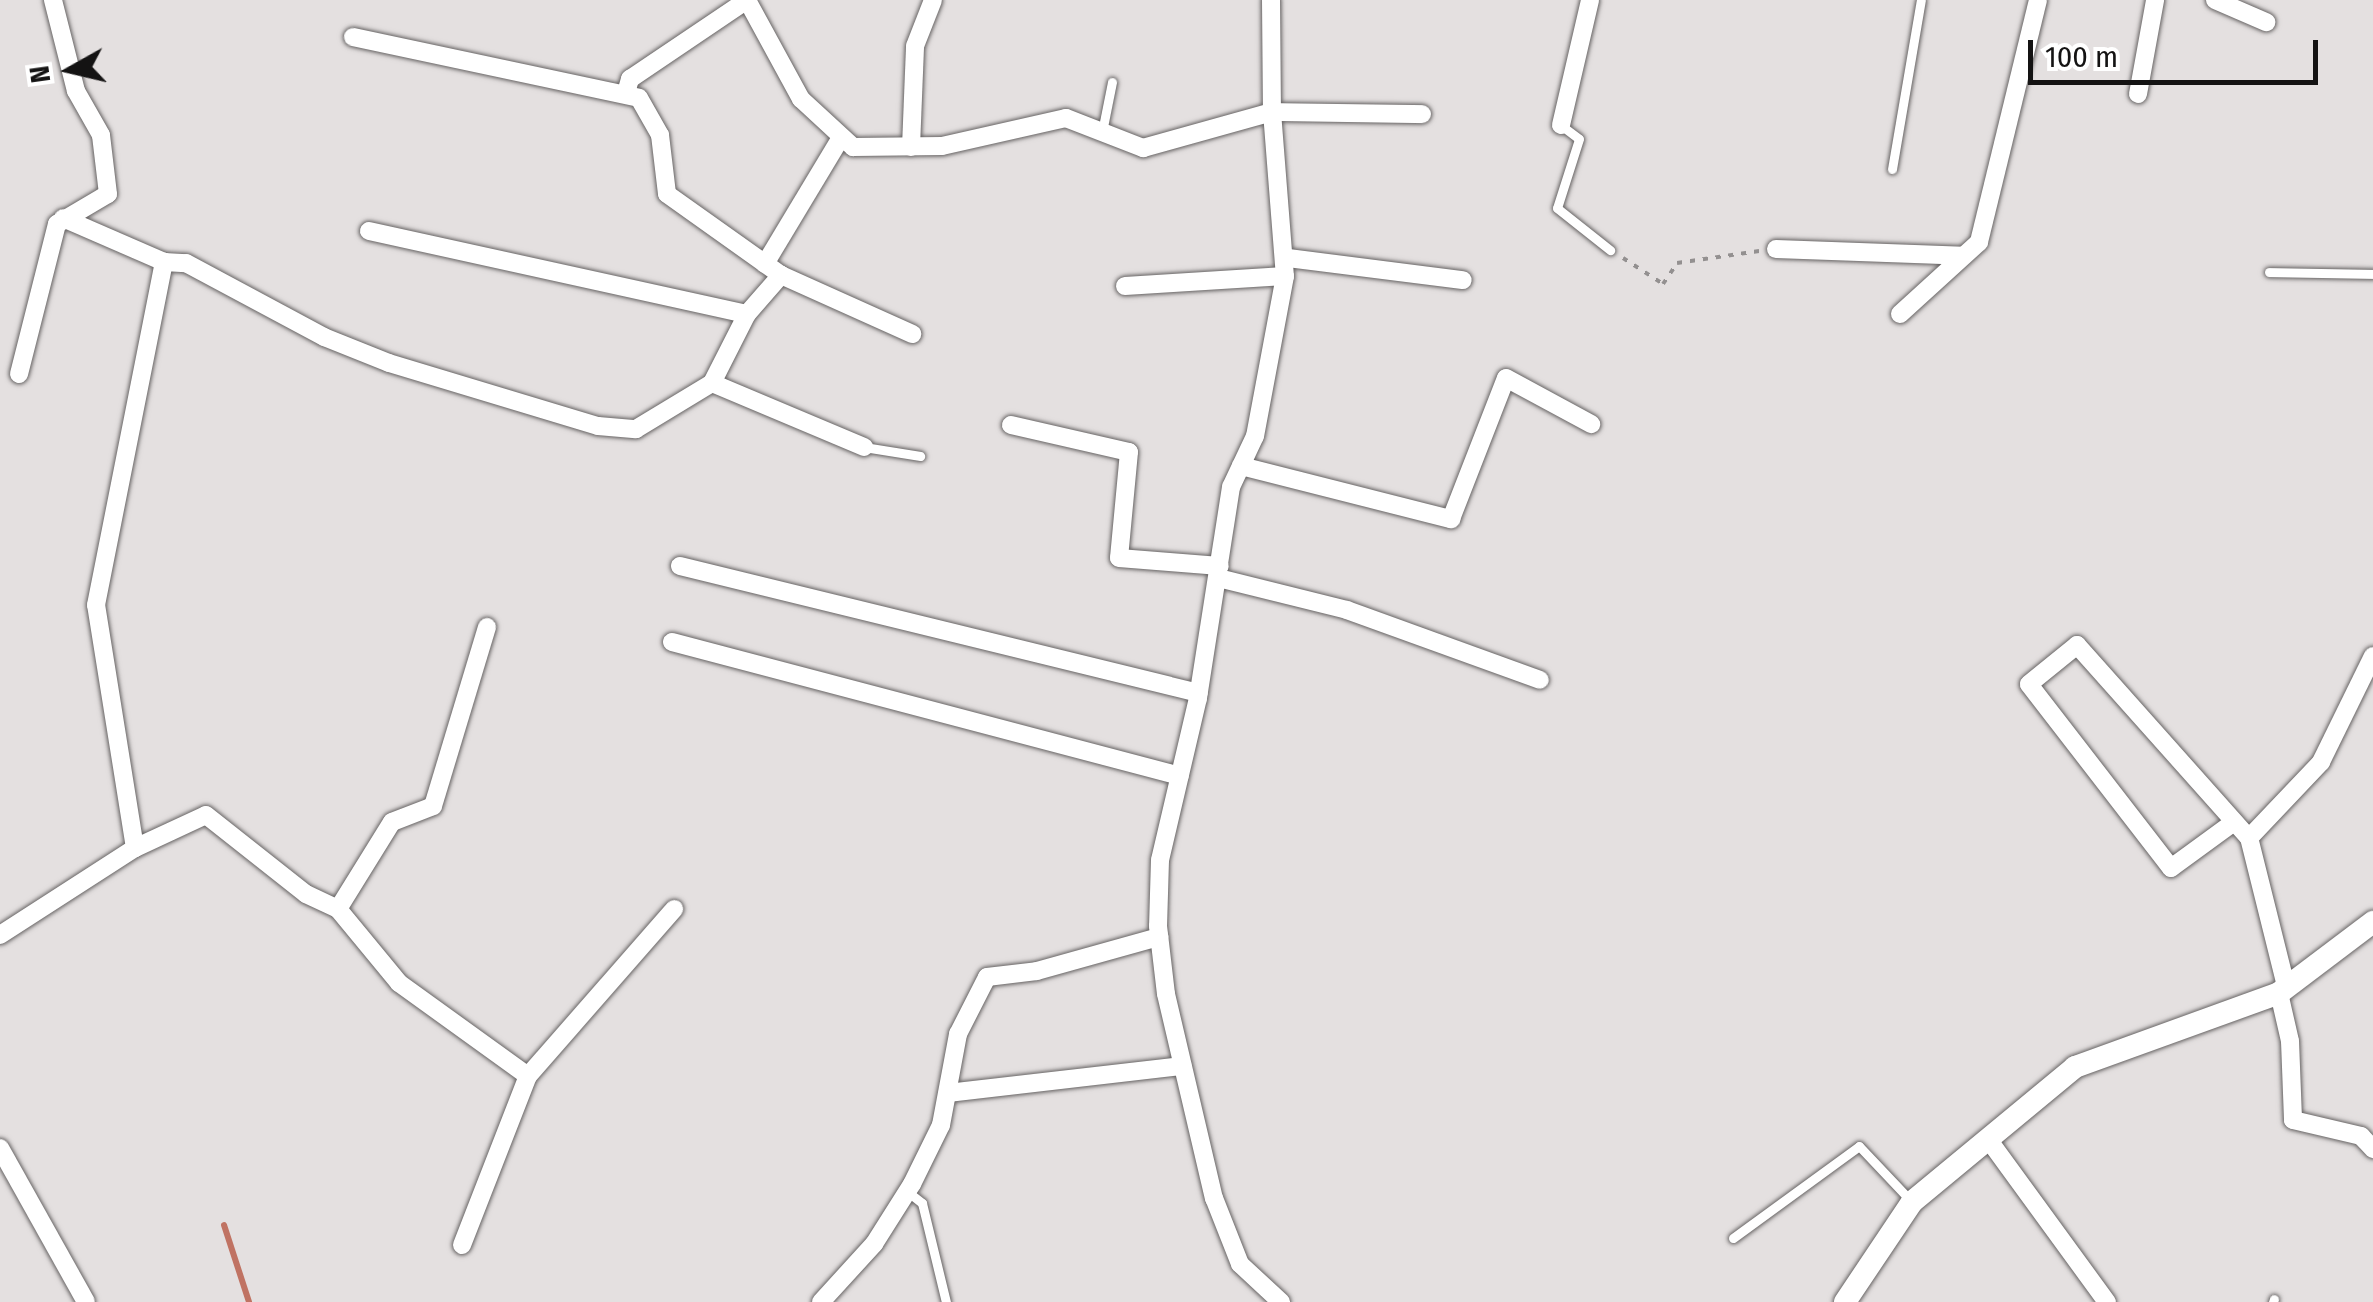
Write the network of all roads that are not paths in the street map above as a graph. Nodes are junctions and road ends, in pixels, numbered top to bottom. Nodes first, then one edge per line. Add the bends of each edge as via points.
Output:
1 (53, 0) edge
2 (747, 0) edge
3 (934, 0) edge
4 (1270, 0) edge
5 (1590, 0) edge
6 (1921, 0) edge
7 (2038, 0) edge
8 (2156, 0) edge
9 (2214, 0) edge
10 (2266, 22) dead end
11 (353, 37) dead end
12 (1112, 82) dead end
13 (626, 94) junction
14 (2138, 94) dead end
15 (1272, 112) junction
16 (1422, 114) dead end
17 (1561, 125) joint
18 (1102, 132) junction
19 (840, 139) junction
20 (911, 146) junction
21 (1892, 169) dead end
22 (63, 218) junction
23 (368, 231) dead end
24 (1776, 249) road end
25 (1610, 250) road end
26 (1964, 256) junction
27 (164, 262) junction
28 (765, 264) junction
29 (1286, 267) junction
30 (2269, 272) dead end
31 (2373, 274) edge
32 (781, 275) junction
33 (1463, 280) dead end
34 (1125, 286) dead end
35 (747, 314) junction
36 (1900, 314) dead end
37 (912, 334) dead end
38 (19, 374) dead end
39 (712, 383) junction
40 (1590, 424) dead end
41 (1011, 425) dead end
42 (864, 447) joint
43 (920, 456) dead end
44 (1241, 466) junction
45 (680, 566) dead end
46 (1219, 572) junction
47 (487, 627) dead end
48 (672, 642) dead end
49 (2373, 656) edge
50 (1540, 680) dead end
51 (1199, 693) junction
52 (1180, 776) junction
53 (2234, 822) junction
54 (2249, 838) junction
55 (136, 848) junction
56 (338, 909) junction
57 (674, 909) dead end
58 (2373, 922) edge
59 (0, 935) edge
60 (1159, 936) junction
61 (2283, 989) junction
62 (1182, 1066) junction
63 (528, 1076) junction
64 (948, 1092) junction
65 (1988, 1139) junction
66 (0, 1148) edge
67 (2373, 1149) edge
68 (908, 1192) junction
69 (1912, 1202) junction
70 (1733, 1238) dead end
71 (462, 1244) dead end
72 (86, 1302) edge
73 (821, 1302) edge
74 (946, 1302) edge
75 (1281, 1302) edge
76 (1845, 1302) edge
77 (2107, 1302) edge

1 - 22 street via 76,92 101,135 109,169 108,194
2 - 13 street via 630,80
2 - 19 street via 801,99
3 - 20 street via 915,46
4 - 15 street
5 - 17 street
6 - 21 lane
7 - 26 street via 1994,199 1979,242
8 - 14 street
9 - 10 street
11 - 13 street
12 - 18 lane
13 - 28 street via 638,98 660,135 667,194
15 - 16 street
15 - 18 street via 1143,148
15 - 29 street
17 - 25 lane via 1579,139 1557,208
18 - 20 street via 1066,118 942,146
19 - 20 street via 853,147
19 - 28 street
22 - 27 street
22 - 38 street
23 - 35 street
24 - 26 street
26 - 36 street
27 - 39 street via 186,264 324,337 389,363 598,426 636,429
27 - 55 street via 96,605
28 - 32 street
29 - 33 street
29 - 34 street
29 - 44 street via 1254,436
30 - 31 lane
32 - 35 street
32 - 37 street
35 - 39 street
39 - 42 street
40 - 44 street via 1506,378 1451,519
41 - 46 street via 1129,452 1119,558
42 - 43 lane
44 - 46 street via 1231,487
45 - 51 street
46 - 50 street
46 - 51 street
47 - 56 street via 433,806 392,822
48 - 52 street
49 - 54 street via 2321,762
51 - 52 street
52 - 60 street via 1160,860
53 - 53 street via 2077,645 2029,684 2171,868
53 - 54 street
54 - 61 street
55 - 56 street via 206,815 306,894
55 - 59 street
56 - 63 street via 399,983
57 - 63 street
58 - 61 street
60 - 62 street
60 - 64 street via 1064,965 987,976 958,1034
61 - 65 street via 2074,1067
61 - 67 street via 2293,1120 2361,1136
62 - 64 street
62 - 75 street via 1214,1198 1240,1264
63 - 71 street
64 - 68 street via 941,1125
65 - 69 street
65 - 77 street
66 - 72 street
68 - 73 street via 874,1244
68 - 74 lane via 922,1204
69 - 70 lane via 1859,1146
69 - 76 street

